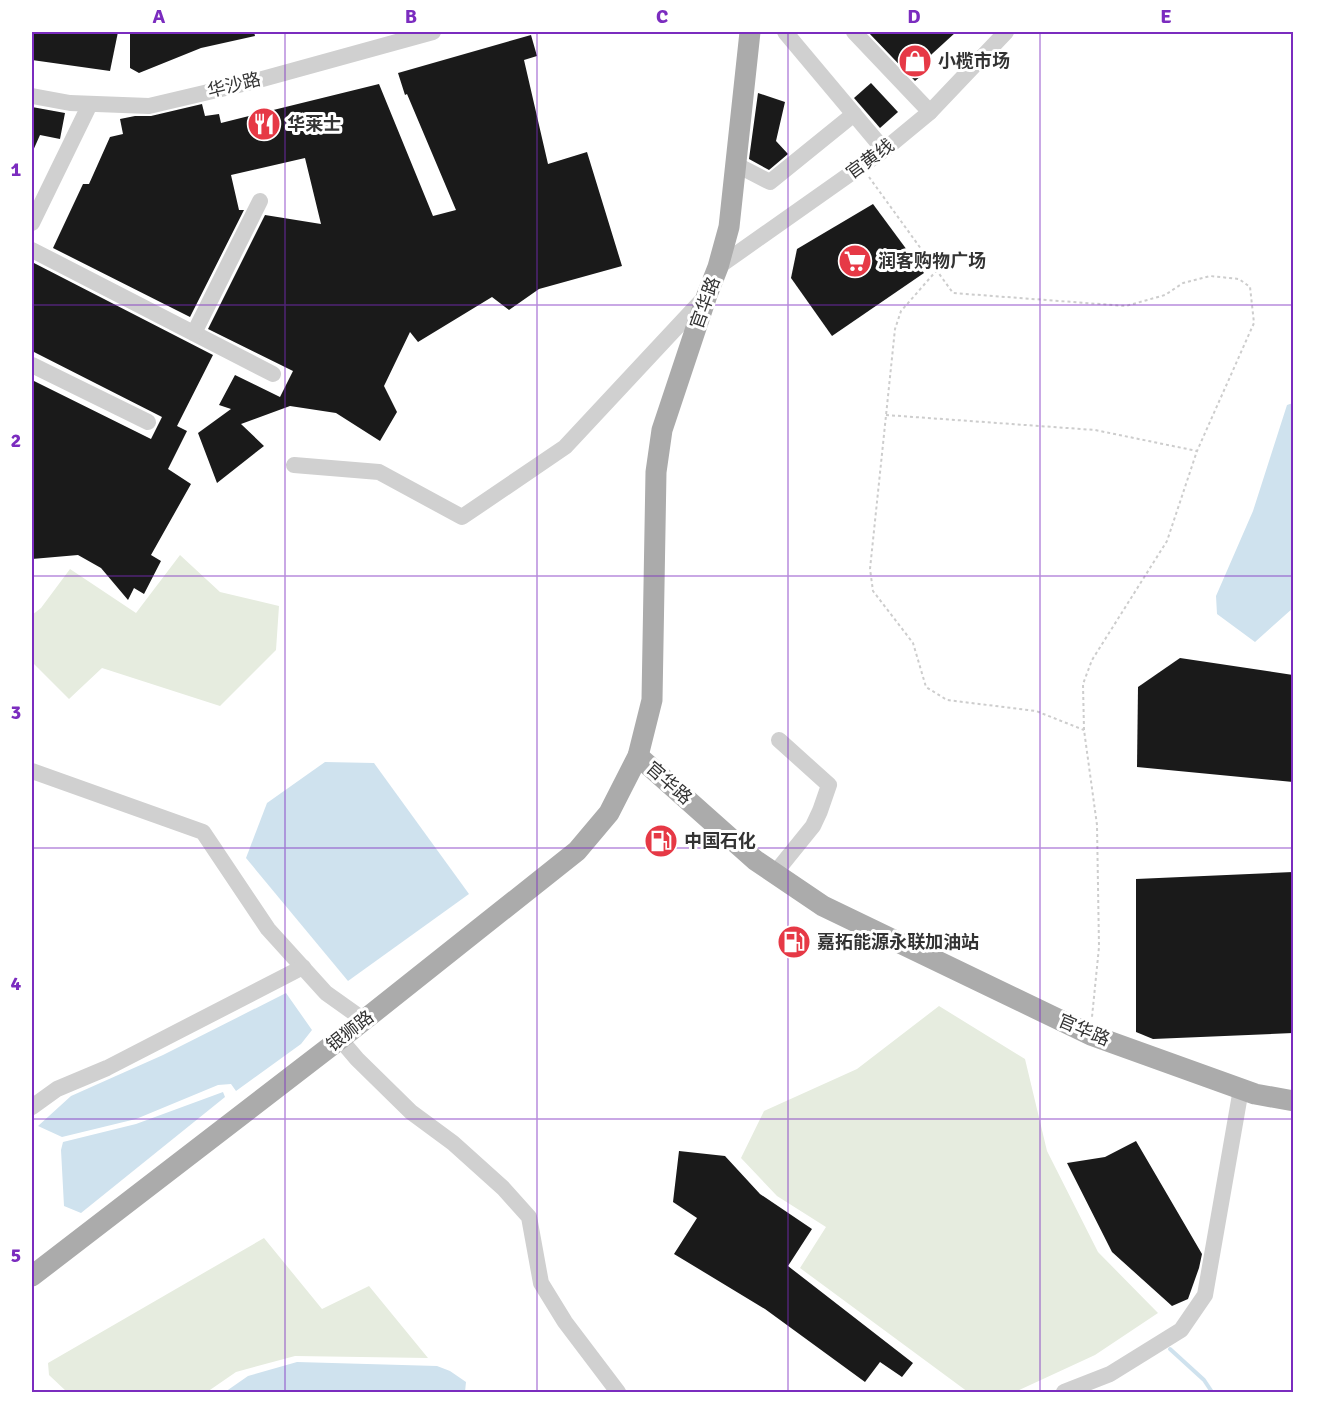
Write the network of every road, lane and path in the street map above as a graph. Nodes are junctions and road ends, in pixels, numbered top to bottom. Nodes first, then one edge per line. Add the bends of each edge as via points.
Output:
1 (433, 32) edge
2 (750, 32) edge
3 (785, 32) edge
4 (854, 32) edge
5 (1006, 32) edge
6 (394, 37) edge
7 (32, 96) edge
8 (90, 104) junction
9 (930, 112) junction
10 (854, 114) junction
11 (884, 150) junction
12 (735, 164) junction
13 (861, 166) junction
14 (260, 201) dead end
15 (32, 223) edge
16 (32, 250) edge
17 (718, 267) junction
18 (937, 270) junction
19 (707, 295) junction
20 (194, 333) junction
21 (32, 365) edge
22 (273, 374) dead end
23 (886, 415) junction
24 (148, 422) dead end
25 (1197, 451) junction
26 (294, 465) dead end
27 (1084, 730) junction
28 (779, 740) dead end
29 (638, 756) junction
30 (32, 771) edge
31 (775, 873) junction
32 (303, 967) junction
33 (364, 1020) junction
34 (1090, 1035) junction
35 (340, 1039) junction
36 (1241, 1089) junction
37 (1293, 1101) edge
38 (32, 1107) edge
39 (32, 1276) edge
40 (618, 1392) edge
41 (1064, 1392) edge

1 - 6 street, 华沙路
2 - 12 main road, 官华路
3 - 10 street
4 - 9 street
5 - 9 street, 官黄线
6 - 8 street, 华沙路 via 255,81 149,106
7 - 8 street, 华沙路
8 - 15 street
9 - 11 street, 官黄线
10 - 11 street
10 - 12 street via 770,182
11 - 13 street, 官黄线
12 - 17 main road, 官华路 via 729,227
13 - 17 street, 官黄线
13 - 18 path
14 - 20 street
16 - 20 street
17 - 19 main road, 官华路
18 - 23 path via 901,311 895,329
18 - 25 path via 953,293 1126,306 1210,276 1239,279 1250,287 1254,323
19 - 26 street via 565,447 462,517 379,472
19 - 29 main road, 官华路 via 662,430 652,700
20 - 22 street
21 - 24 street
23 - 25 path via 1095,430
23 - 27 path via 870,569 873,591 913,642 926,687 947,700 1036,711
25 - 27 path via 1167,541 1092,660 1083,684
27 - 34 path via 1097,825 1099,947
28 - 31 street via 828,786 813,825
29 - 31 main road, 官华路
29 - 33 main road, 银狮路 via 609,813 577,850
30 - 32 street via 203,832 268,929
31 - 34 main road, 官华路 via 823,906
32 - 33 street via 326,993
32 - 38 street via 107,1068 57,1089
33 - 35 main road, 银狮路
34 - 36 main road, 官华路
35 - 39 main road, 银狮路
35 - 40 street via 411,1112 453,1143 529,1217 541,1283
36 - 37 main road, 官华路
36 - 41 street via 1205,1295 1181,1330 1110,1374

